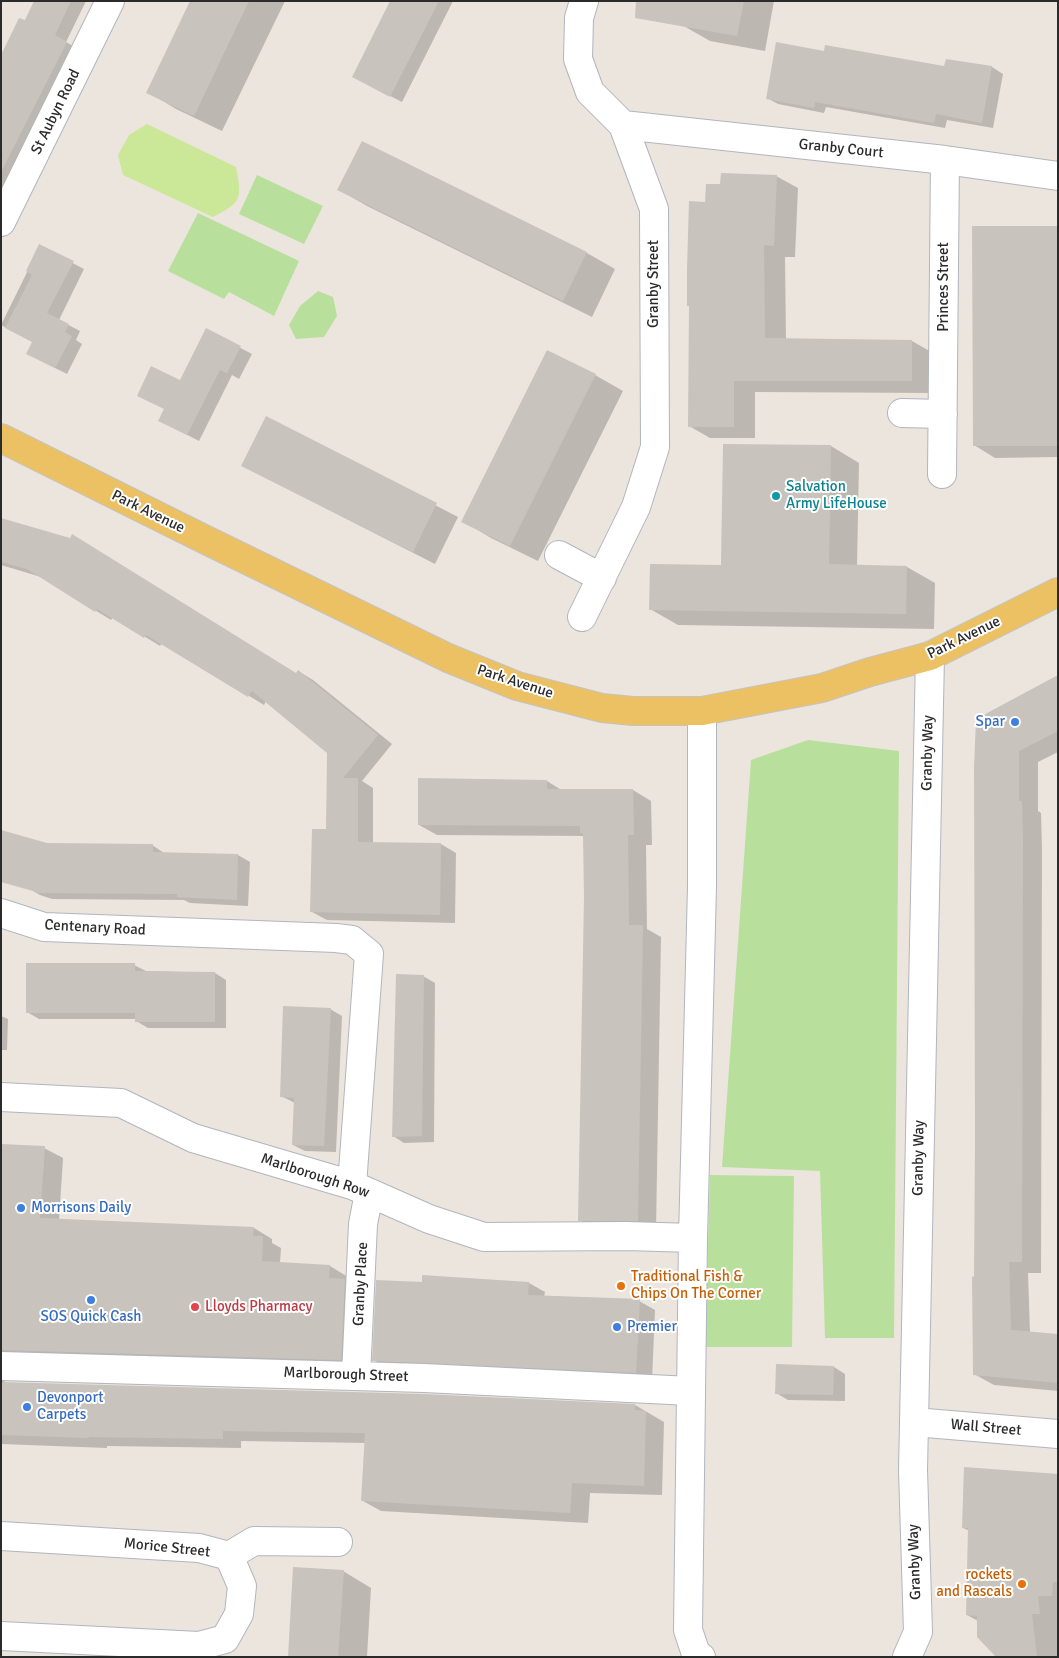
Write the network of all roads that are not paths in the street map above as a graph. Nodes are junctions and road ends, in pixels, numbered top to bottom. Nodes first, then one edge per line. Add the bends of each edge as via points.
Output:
1 (110, 1) edge
2 (584, 1) edge
3 (623, 126) junction
4 (945, 160) junction
5 (1058, 176) edge
6 (1, 222) edge
7 (902, 413) dead end
8 (943, 414) junction
9 (1, 438) edge
10 (942, 474) dead end
11 (559, 555) dead end
12 (602, 578) junction
13 (1058, 592) edge
14 (582, 617) dead end
15 (930, 656) junction
16 (702, 711) junction
17 (1, 913) edge
18 (1, 1097) edge
19 (361, 1189) junction
20 (693, 1238) junction
21 (1, 1366) edge
22 (356, 1376) junction
23 (691, 1391) junction
24 (914, 1422) junction
25 (1058, 1434) edge
26 (1, 1536) edge
27 (338, 1542) dead end
28 (229, 1556) junction
29 (1, 1636) edge
30 (701, 1657) edge
31 (907, 1657) edge

1 - 6 street, St Aubyn Road
2 - 3 street, Granby Street via 578,18 578,60 590,92
3 - 4 street, Granby Court
3 - 12 street, Granby Street via 654,209 655,446 636,507
4 - 5 street, Granby Court
4 - 8 street, Princes Street
7 - 8 street
8 - 10 street, Princes Street
9 - 16 main road, Park Avenue via 448,658 517,686 602,708
11 - 12 street
12 - 14 street, Granby Street
13 - 15 main road, Park Avenue
15 - 16 main road, Park Avenue via 822,688
15 - 24 street, Granby Way
16 - 20 street via 702,886
17 - 19 street, Centenary Road via 44,926 352,940 368,954
18 - 19 street, Marlborough Row via 121,1103 193,1138
19 - 20 street, Marlborough Row via 429,1219 484,1237
19 - 22 street, Granby Place via 364,1224
20 - 23 street
21 - 22 street, Marlborough Street
22 - 23 street, Marlborough Street
23 - 30 street via 688,1630 696,1654
24 - 25 street, Wall Street
24 - 31 street, Granby Way via 912,1470 918,1632
26 - 28 street, Morice Street via 199,1548
27 - 28 street via 254,1541
28 - 29 street, Morice Street via 242,1586 240,1614 225,1639 199,1646

